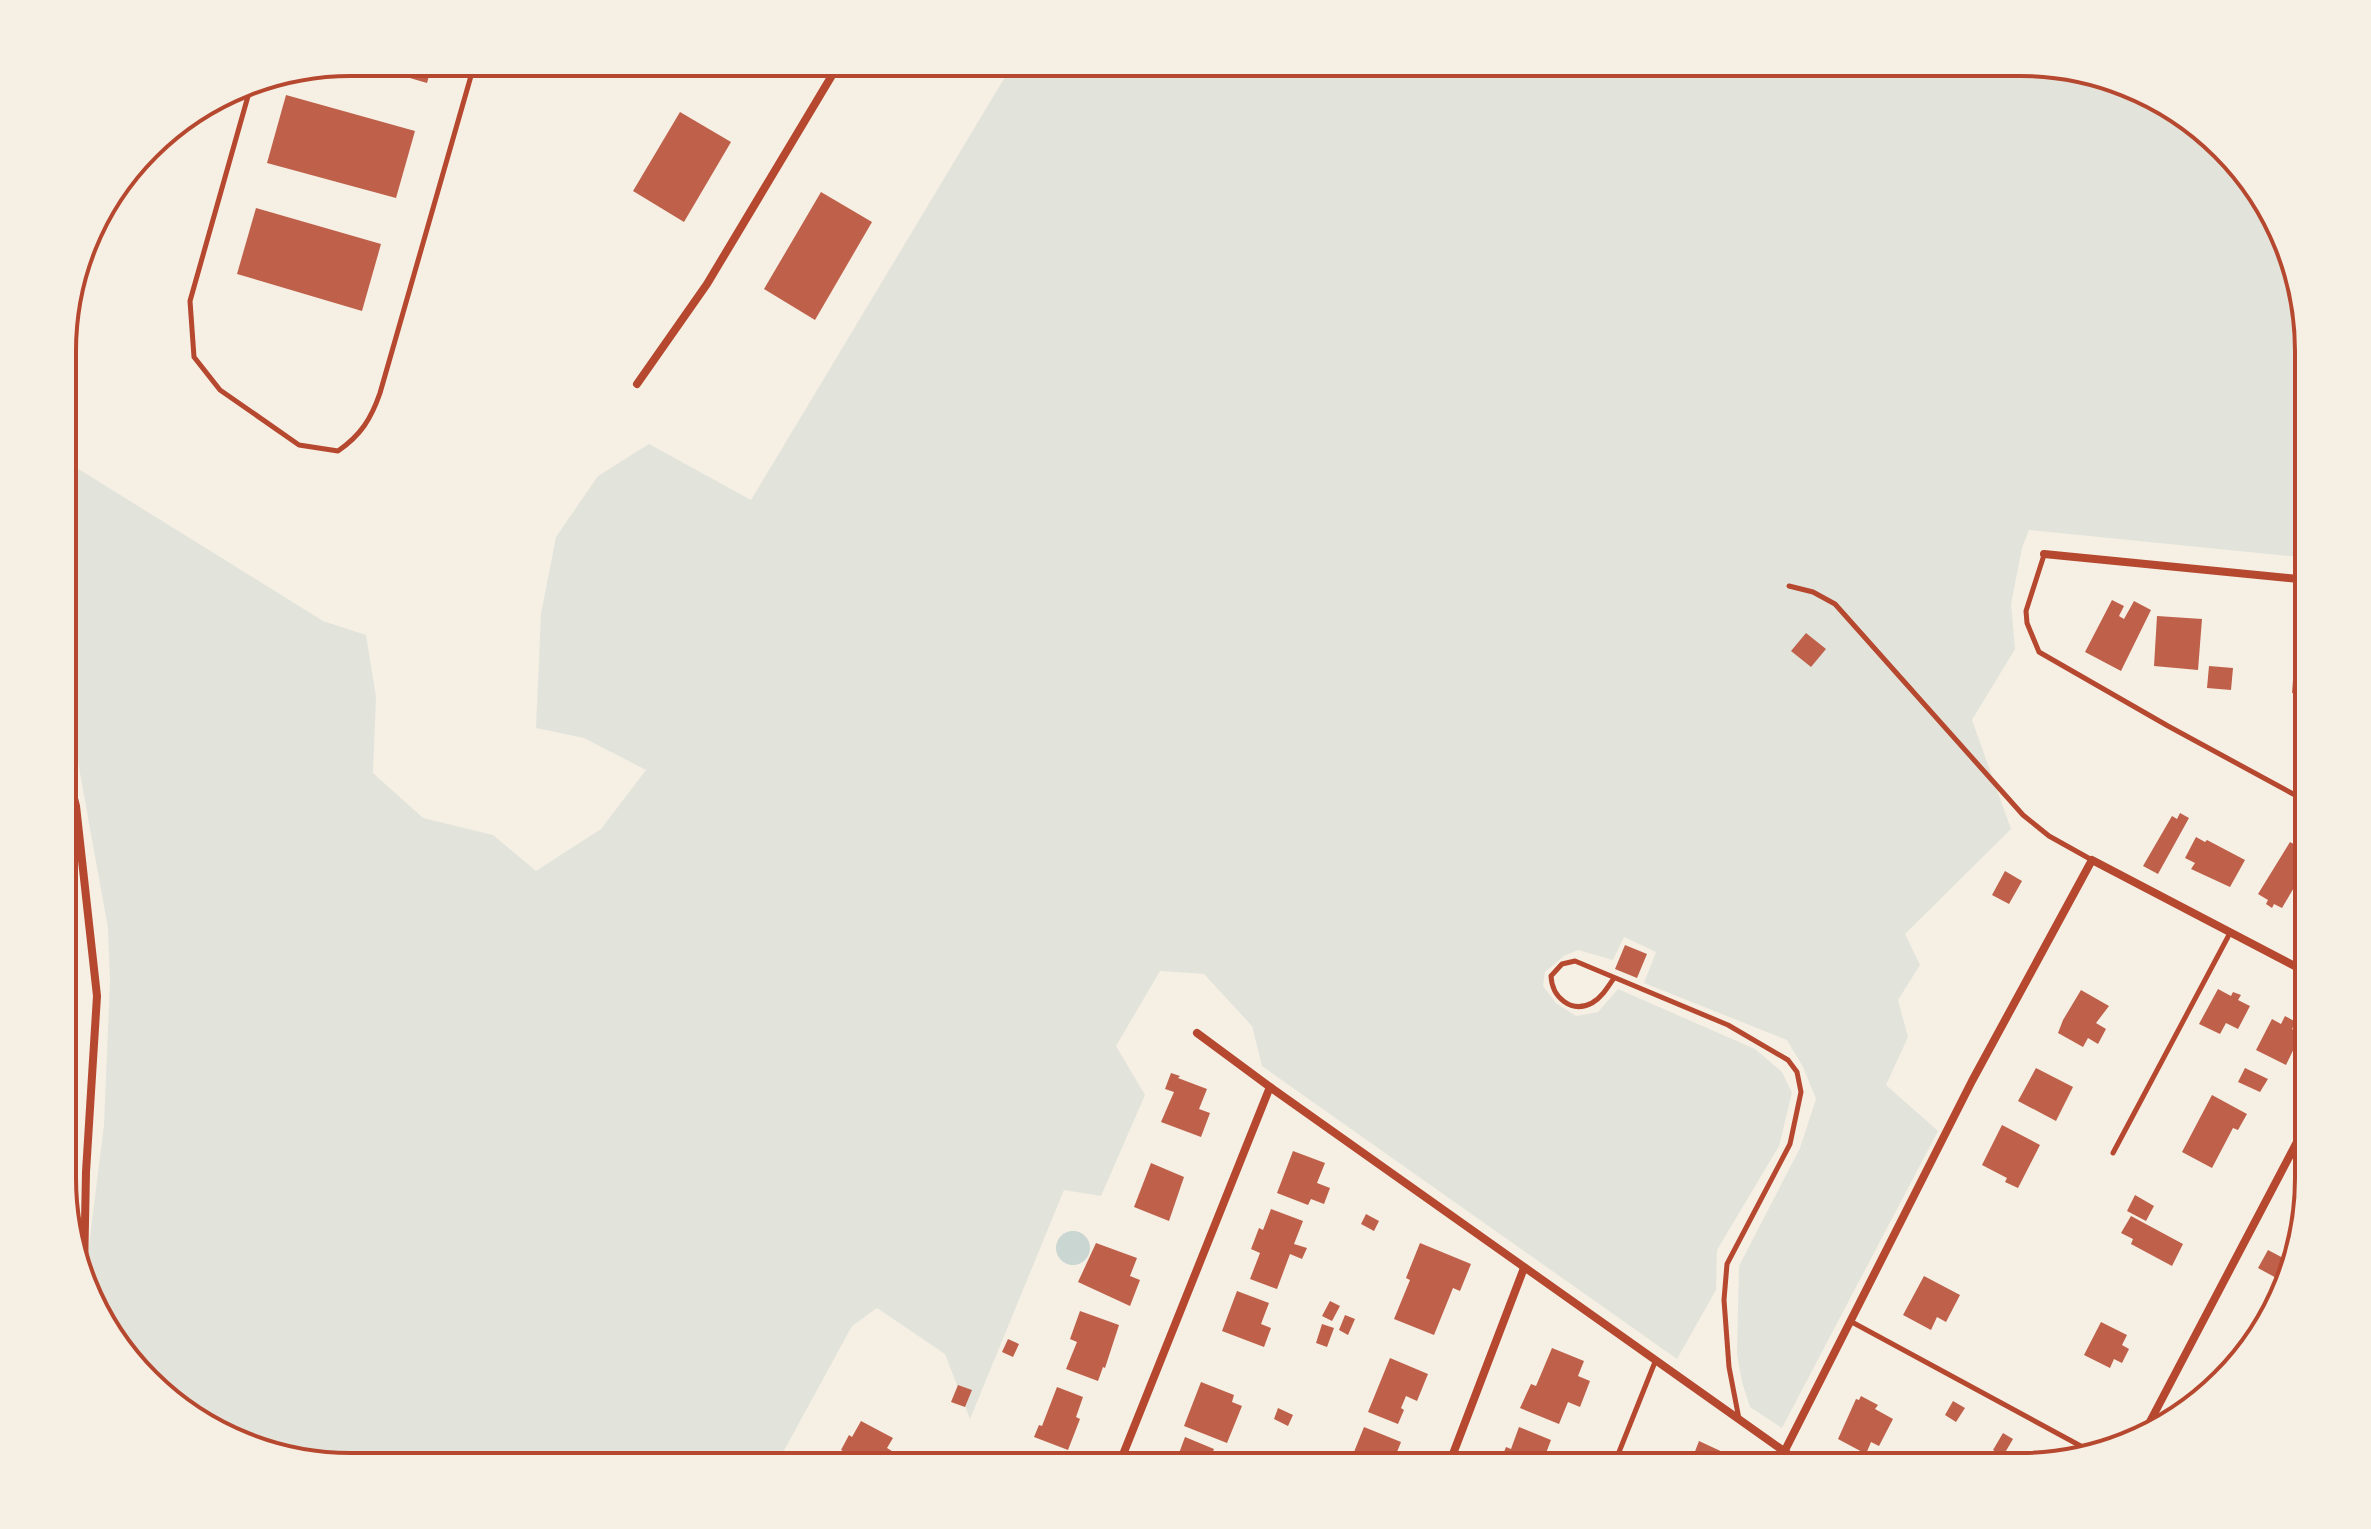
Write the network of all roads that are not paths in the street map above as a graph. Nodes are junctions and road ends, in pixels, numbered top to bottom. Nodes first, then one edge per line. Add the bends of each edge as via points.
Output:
1 (471, 77) edge
2 (831, 77) edge
3 (248, 97) edge
4 (637, 384) dead end
5 (2044, 554) joint
6 (2294, 579) edge
7 (1789, 586) dead end
8 (2294, 794) edge
9 (76, 806) edge
10 (2092, 860) junction
11 (2231, 932) junction
12 (2294, 966) edge
13 (1614, 978) junction
14 (1197, 1033) dead end
15 (1270, 1087) junction
16 (2294, 1148) edge
17 (2113, 1153) dead end
18 (85, 1243) edge
19 (1524, 1268) junction
20 (1850, 1321) junction
21 (1655, 1362) junction
22 (2152, 1419) edge
23 (1739, 1420) junction
24 (2081, 1446) edge
25 (1454, 1452) edge
26 (1619, 1452) edge
27 (1784, 1452) joint
28 (1124, 1453) edge

1 - 3 lane via 370,422 338,451 299,445 220,390 194,357 190,301
2 - 4 street via 707,284
5 - 6 street
5 - 8 lane via 2026,611 2039,652
7 - 10 lane via 1835,604 2023,815
9 - 18 street via 97,996
10 - 11 street
10 - 20 street
11 - 12 street
11 - 17 lane
13 - 13 lane via 1575,961 1562,964 1551,976 1552,988 1572,1006 1601,996
13 - 23 lane via 1739,1031 1788,1060 1797,1072 1801,1092 1790,1144 1727,1264 1729,1367
14 - 15 street
15 - 19 street
15 - 28 street
16 - 22 street
19 - 21 street
19 - 25 street
20 - 24 lane
20 - 27 street
21 - 23 street
21 - 26 lane
23 - 27 street

